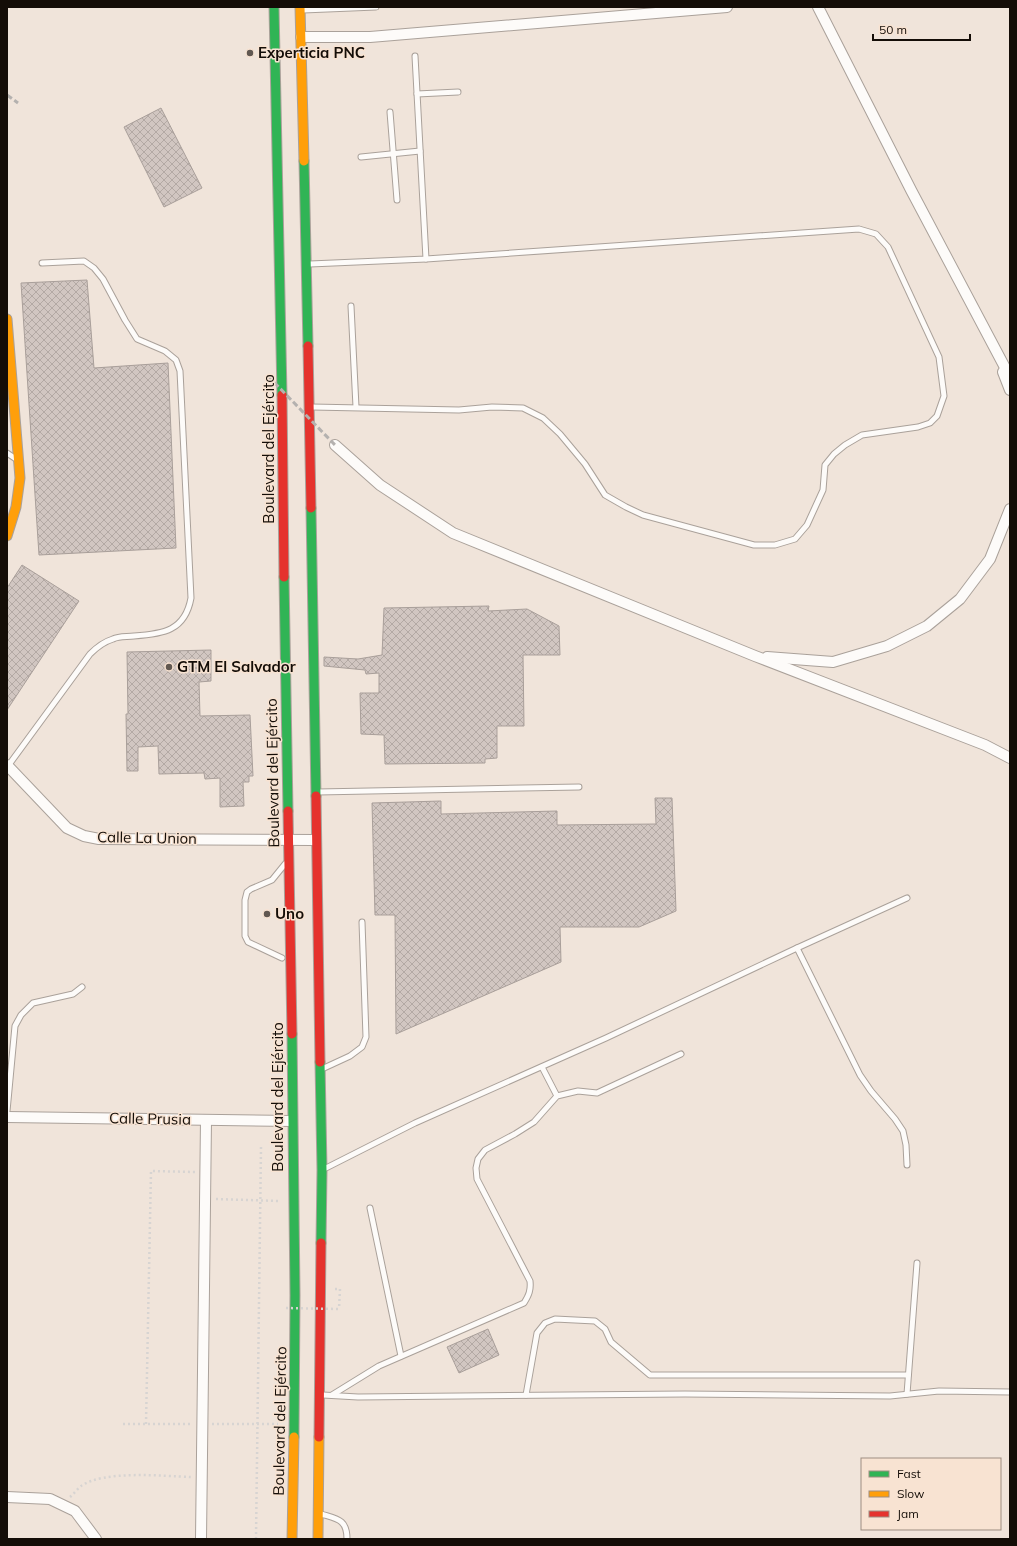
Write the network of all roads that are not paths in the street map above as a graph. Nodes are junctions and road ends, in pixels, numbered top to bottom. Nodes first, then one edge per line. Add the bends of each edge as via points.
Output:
1 (274, 7) edge
2 (376, 7) edge
3 (727, 7) edge
4 (818, 7) edge
5 (300, 9) edge
6 (301, 37) junction
7 (415, 56) dead end
8 (276, 81) junction
9 (302, 82) junction
10 (458, 92) dead end
11 (417, 94) junction
12 (390, 112) dead end
13 (278, 143) junction
14 (304, 143) junction
15 (420, 151) junction
16 (393, 154) junction
17 (360, 157) dead end
18 (397, 200) dead end
19 (426, 260) junction
20 (42, 263) dead end
21 (307, 264) junction
22 (351, 306) dead end
23 (7, 319) edge
24 (993, 346) junction
25 (1010, 377) edge
26 (1010, 390) edge
27 (309, 407) junction
28 (356, 407) junction
29 (335, 445) dead end
30 (7, 453) edge
31 (17, 459) junction
32 (1010, 509) edge
33 (7, 536) edge
34 (755, 656) junction
35 (1010, 758) edge
36 (7, 765) edge
37 (580, 787) dead end
38 (315, 792) junction
39 (316, 816) junction
40 (288, 818) junction
41 (288, 840) junction
42 (316, 840) junction
43 (289, 858) junction
44 (307, 890) dead end
45 (297, 892) dead end
46 (907, 898) dead end
47 (290, 901) junction
48 (317, 903) junction
49 (362, 922) dead end
50 (797, 948) junction
51 (282, 958) dead end
52 (82, 987) dead end
53 (681, 1054) dead end
54 (542, 1067) junction
55 (320, 1070) junction
56 (557, 1096) junction
57 (7, 1111) edge
58 (7, 1117) edge
59 (206, 1120) junction
60 (292, 1121) junction
61 (907, 1165) dead end
62 (322, 1170) junction
63 (370, 1208) dead end
64 (917, 1263) dead end
65 (401, 1356) junction
66 (908, 1375) junction
67 (1010, 1392) edge
68 (907, 1394) junction
69 (320, 1395) junction
70 (332, 1395) junction
71 (526, 1395) junction
72 (7, 1497) edge
73 (318, 1513) junction
74 (96, 1539) edge
75 (201, 1539) edge
76 (292, 1539) edge
77 (318, 1539) edge
78 (346, 1539) edge

1 - 8 main road, Boulevard del Ejército
2 - 5 lane
3 - 6 street via 370,37
4 - 24 street
5 - 6 main road
6 - 9 main road
7 - 11 lane
8 - 9 main road via 287,91 297,89
8 - 13 main road, Boulevard del Ejército
9 - 14 main road
10 - 11 lane
11 - 15 lane
12 - 16 lane
13 - 14 main road via 290,132 300,137
13 - 40 main road, Boulevard del Ejército
14 - 21 main road
15 - 16 lane
15 - 19 lane
16 - 17 lane
16 - 18 lane
19 - 21 lane
19 - 28 lane via 859,229 876,234 888,247 939,357 944,396 937,416 930,423 862,435 834,454 825,466 823,490 807,525 795,538 775,545 754,545 643,515 626,507 605,495 585,464 544,418 523,408 459,410
20 - 36 lane via 84,261 94,268 137,339 164,351 176,360 180,371 191,598 181,622 171,630 153,635 114,638 96,648
21 - 27 main road
22 - 28 lane
23 - 31 main road
24 - 25 street
24 - 26 street
27 - 28 lane
27 - 38 main road
29 - 34 street via 380,485 453,533
30 - 31 lane
31 - 33 main road via 20,492
32 - 34 street via 990,559 960,599 927,626 887,646 833,662
34 - 35 street via 985,745
36 - 41 street, Calle La Union via 68,828 84,836 99,839
37 - 38 lane
38 - 39 main road
39 - 40 main road via 310,829 299,833 292,829
39 - 42 main road
40 - 41 main road, Boulevard del Ejército
41 - 42 street, Calle La Union
41 - 43 main road, Boulevard del Ejército
42 - 48 main road
43 - 47 main road, Boulevard del Ejército
43 - 51 lane via 272,880 247,892 245,900 245,936 248,942
44 - 48 main road via 312,893
45 - 47 main road
46 - 50 lane
47 - 60 main road, Boulevard del Ejército
48 - 55 main road
49 - 55 lane via 366,1037 362,1047 350,1056
50 - 54 lane
50 - 61 lane via 860,1074 903,1131
52 - 57 lane via 73,994 33,1003 21,1015 15,1026
53 - 56 lane via 597,1092
54 - 56 lane
54 - 62 lane
55 - 62 main road
56 - 65 lane via 534,1122 485,1150 478,1159 476,1168 477,1179 530,1281 528,1297 524,1303
58 - 59 street, Calle Prusia
59 - 60 street, Calle Prusia
59 - 75 street
60 - 76 main road, Boulevard del Ejército via 295,1309
62 - 69 main road
63 - 65 lane
64 - 66 lane
65 - 70 lane via 378,1366
66 - 68 lane
66 - 71 lane via 650,1375 612,1342 605,1329 595,1321 555,1319 545,1323 537,1333
67 - 68 lane via 940,1391
68 - 71 lane
69 - 70 lane
69 - 73 main road
70 - 71 lane
72 - 74 street via 50,1499 75,1511
73 - 77 main road
73 - 78 lane via 338,1519 344,1524

